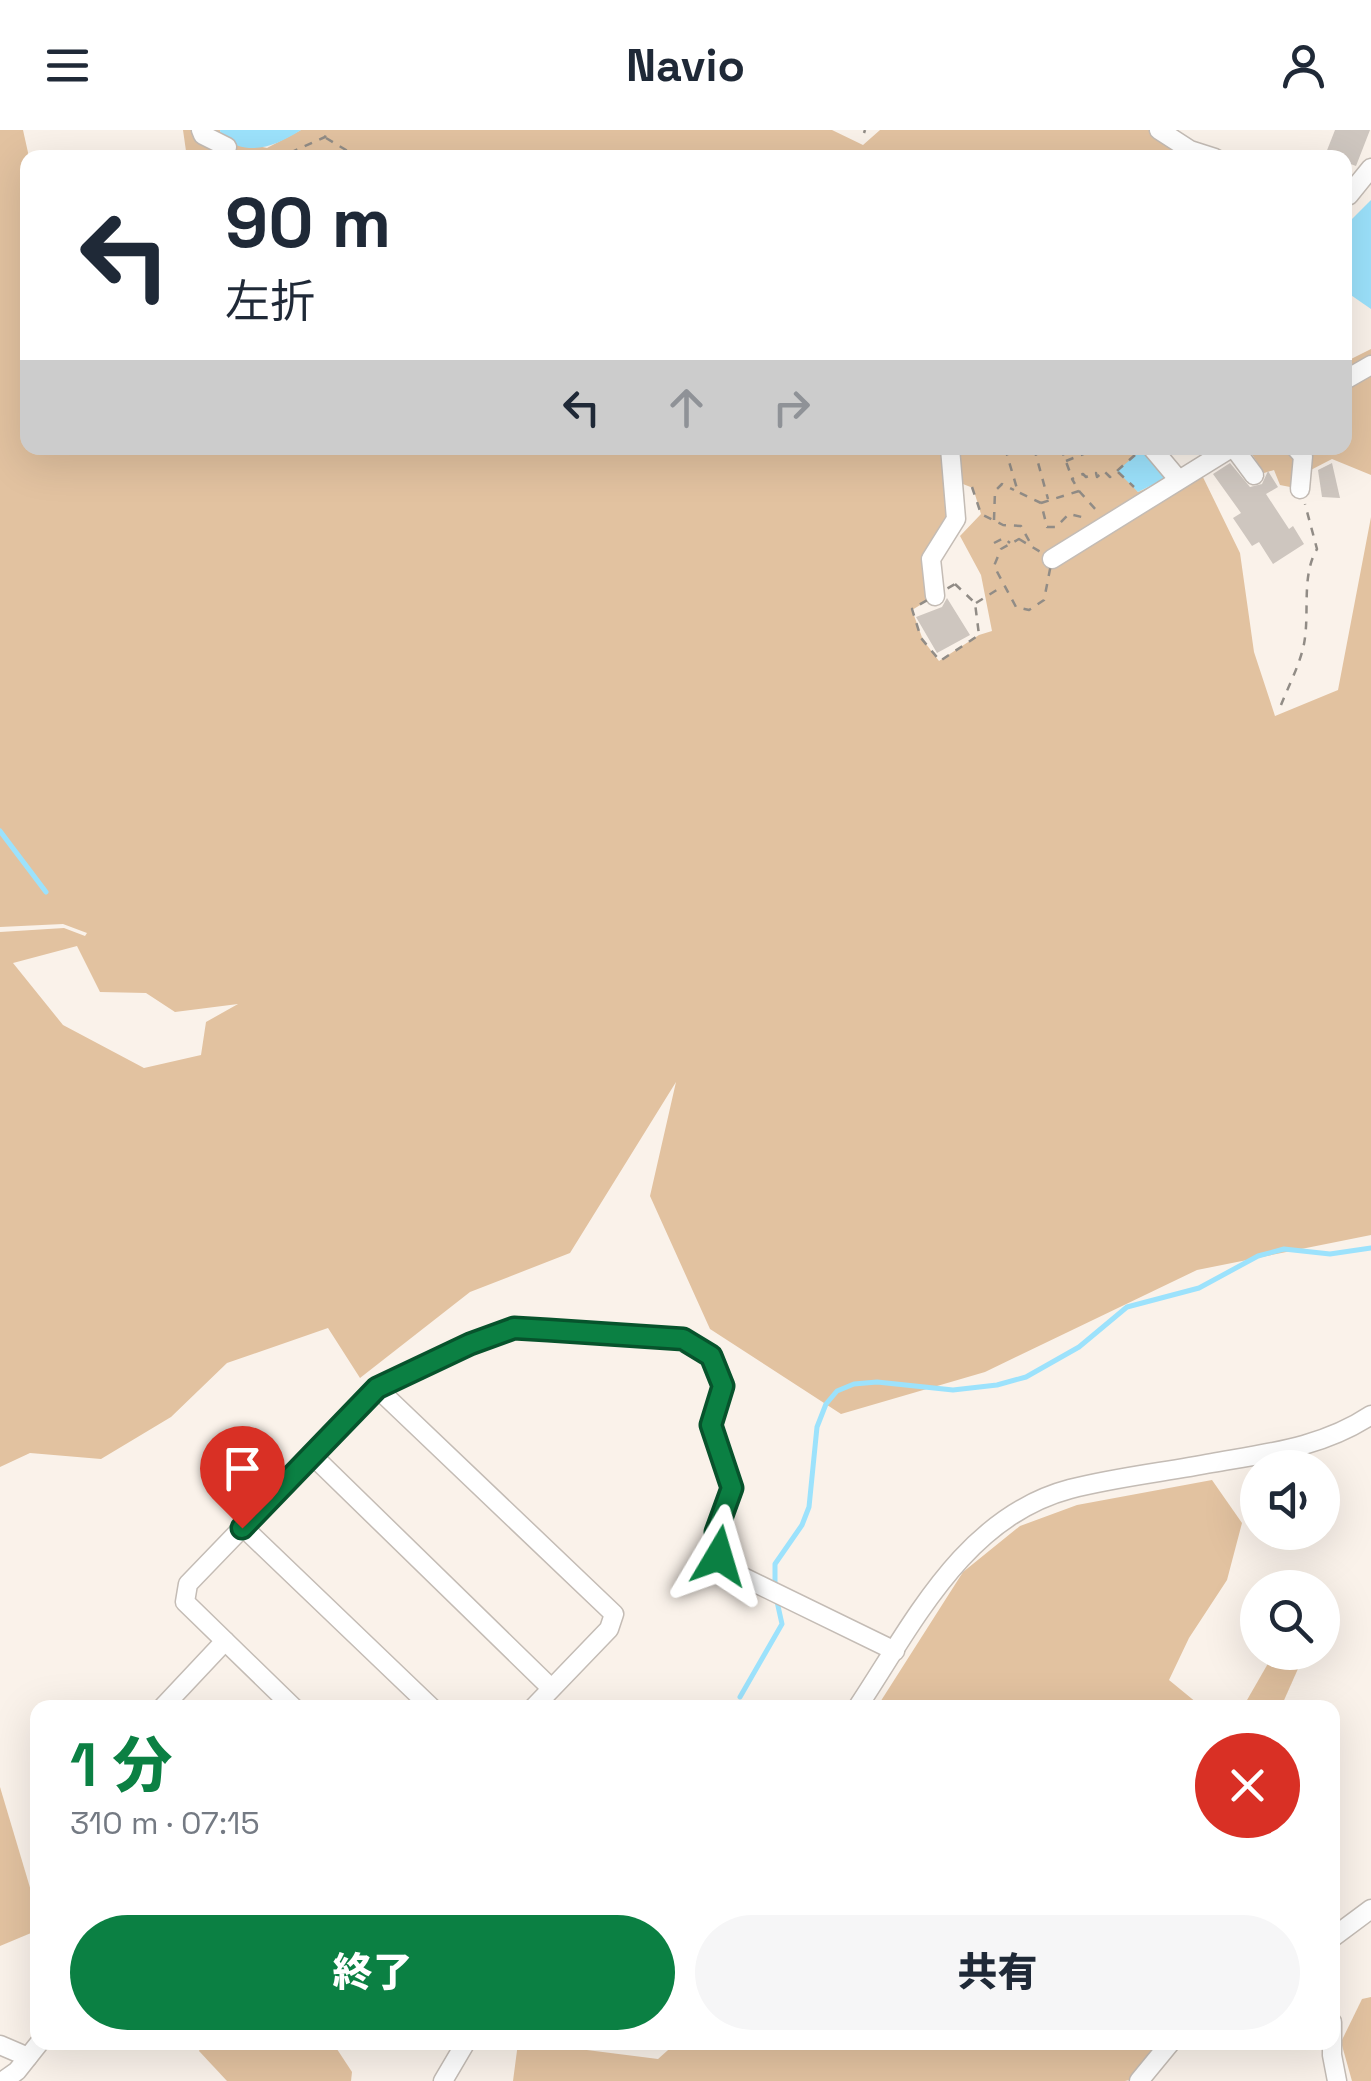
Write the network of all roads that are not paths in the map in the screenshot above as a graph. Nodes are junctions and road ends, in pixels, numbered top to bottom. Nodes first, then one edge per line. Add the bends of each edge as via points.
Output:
1 (201, 130) edge
2 (1159, 130) edge
3 (227, 147) road end
4 (1190, 150) edge
5 (1371, 168) edge
6 (1352, 189) edge
7 (950, 455) edge
8 (1158, 455) edge
9 (1220, 455) edge
10 (1238, 455) edge
11 (1302, 455) edge
12 (1254, 475) dead end
13 (1178, 478) junction
14 (1300, 488) road end
15 (1052, 559) road end
16 (936, 596) road end
17 (377, 1388) junction
18 (1371, 1415) edge
19 (312, 1455) junction
20 (242, 1528) junction
21 (226, 1642) junction
22 (895, 1652) junction
23 (551, 1688) junction
24 (170, 1700) edge
25 (286, 1700) edge
26 (424, 1700) edge
27 (540, 1700) edge
28 (862, 1700) edge
29 (1371, 1909) edge
30 (1340, 1932) edge
31 (0, 2045) edge
32 (30, 2049) edge
33 (34, 2050) edge
34 (461, 2050) edge
35 (1164, 2050) edge
36 (1332, 2050) edge
37 (3, 2081) edge
38 (444, 2081) edge
39 (1139, 2081) edge
40 (1337, 2081) edge

1 - 3 street
2 - 4 street
5 - 6 street
7 - 16 street via 956,519 931,559
8 - 13 street
9 - 13 street
10 - 12 street
11 - 14 street
13 - 15 street
17 - 19 street
17 - 22 street via 514,1328 683,1339 711,1356 723,1386 711,1425 732,1488 716,1532 719,1556 737,1574
17 - 23 street via 614,1614 609,1628
18 - 22 street via 1342,1435 1299,1448 1067,1490 1018,1512 980,1537 950,1569
19 - 20 street
19 - 23 street
20 - 21 street via 188,1584 184,1602
20 - 26 street
21 - 24 street
21 - 25 street
22 - 28 street
23 - 27 street
29 - 30 street
31 - 32 street
33 - 37 street
34 - 38 street
35 - 39 street
36 - 40 street

